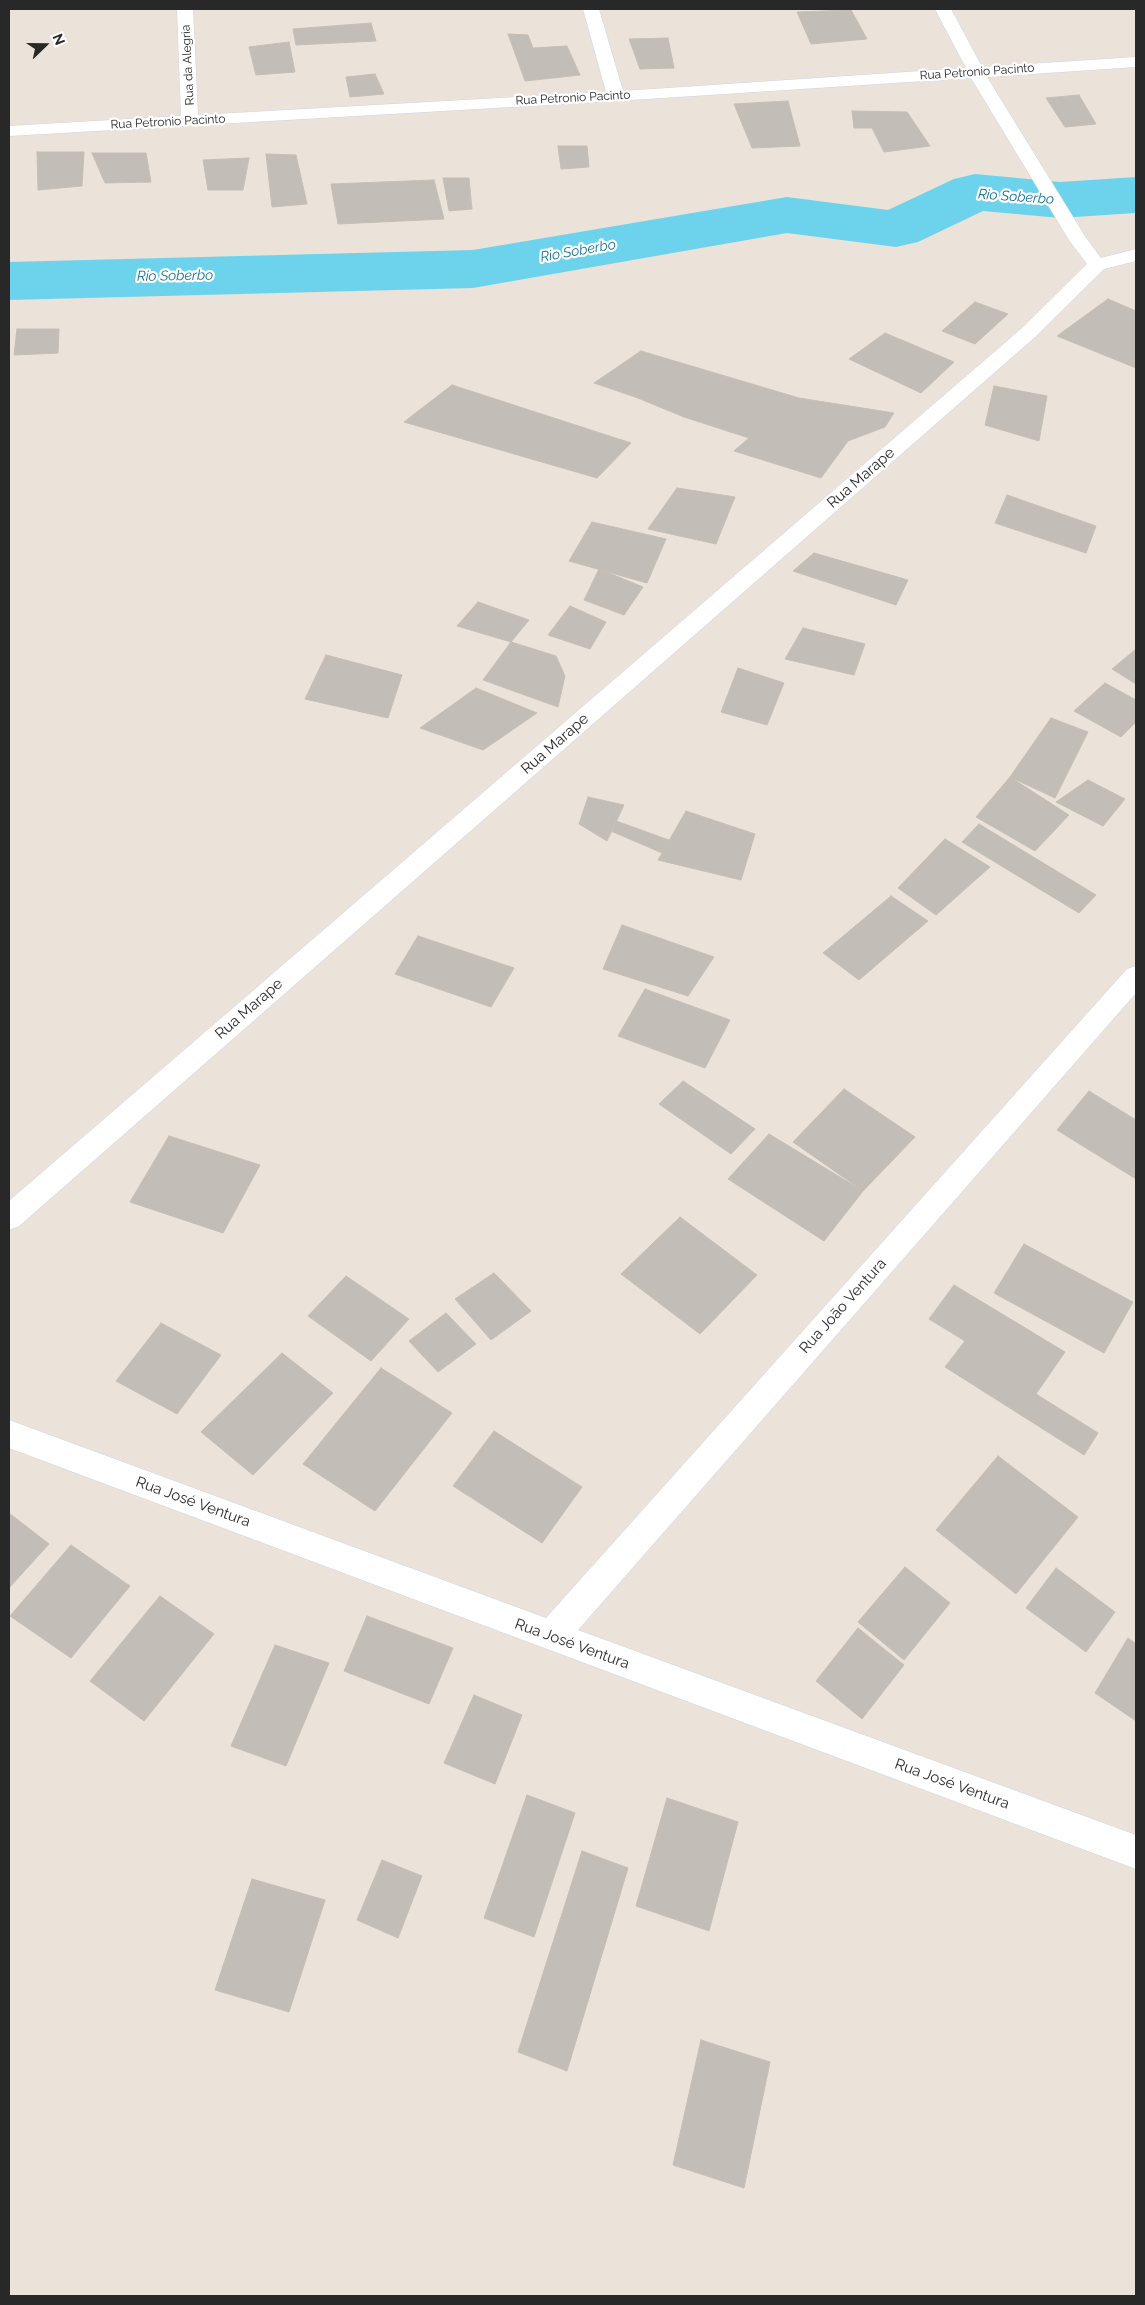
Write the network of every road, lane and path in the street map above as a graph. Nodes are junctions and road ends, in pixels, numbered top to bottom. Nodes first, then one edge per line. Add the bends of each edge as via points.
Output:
1 (185, 9) edge
2 (591, 9) edge
3 (943, 9) edge
4 (1136, 62) edge
5 (976, 72) junction
6 (616, 96) junction
7 (190, 121) junction
8 (9, 131) edge
9 (1136, 255) edge
10 (1097, 265) junction
11 (1136, 976) edge
12 (9, 1218) edge
13 (9, 1434) edge
14 (551, 1636) junction
15 (1136, 1852) edge

1 - 7 street, Rua da Alegria
2 - 6 street
3 - 5 street
4 - 5 street, Rua Petronio Pacinto
5 - 6 street, Rua Petronio Pacinto
5 - 10 street via 1078,240
6 - 7 street, Rua Petronio Pacinto
7 - 8 street, Rua Petronio Pacinto
9 - 10 street
10 - 12 street, Rua Marape via 1028,333
11 - 14 street, Rua João Ventura
13 - 14 street, Rua José Ventura
14 - 15 street, Rua José Ventura

